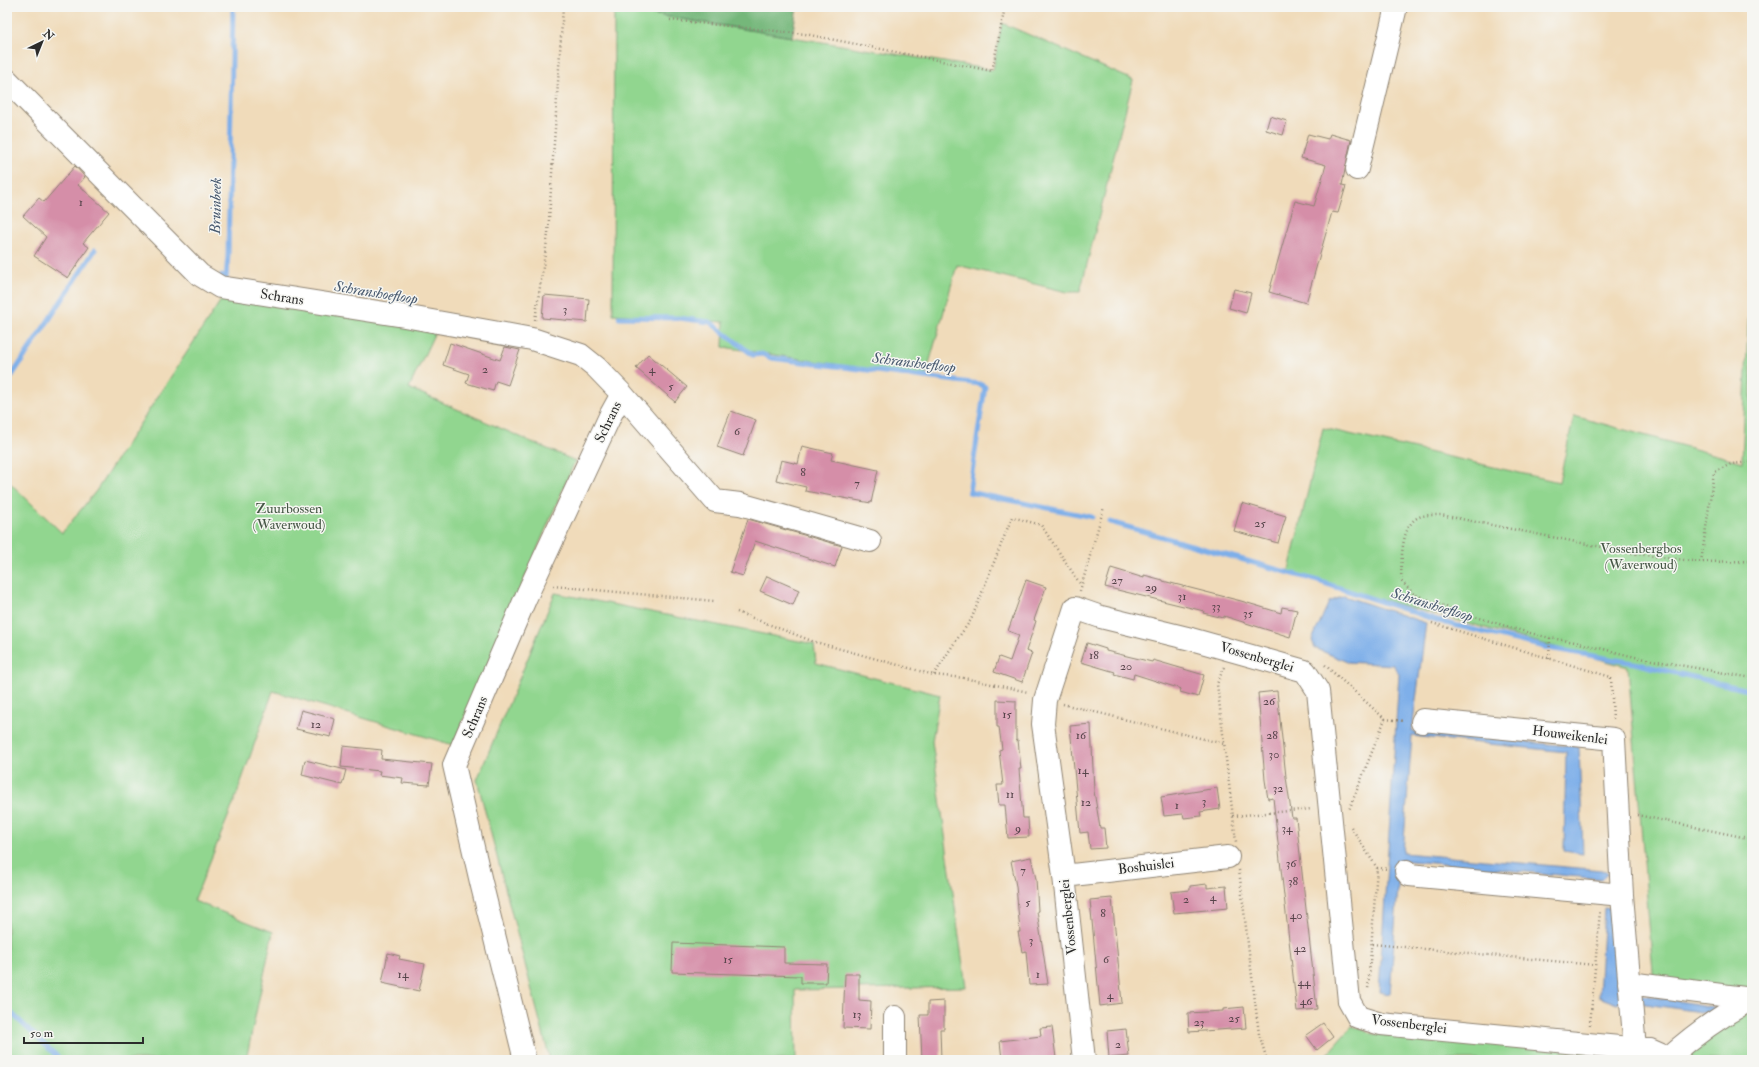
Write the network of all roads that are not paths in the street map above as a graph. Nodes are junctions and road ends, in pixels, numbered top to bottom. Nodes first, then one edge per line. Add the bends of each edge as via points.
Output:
1 (1396, 7) edge
2 (7, 80) edge
3 (1357, 169) dead end
4 (622, 394) junction
5 (870, 541) dead end
6 (1422, 722) dead end
7 (1228, 857) dead end
8 (1406, 871) dead end
9 (1064, 876) junction
10 (1612, 894) junction
11 (1629, 983) junction
12 (1752, 999) edge
13 (895, 1018) dead end
14 (1635, 1049) junction
15 (1668, 1059) edge
16 (525, 1060) edge
17 (895, 1060) edge
18 (1084, 1060) edge

1 - 3 street
2 - 4 street, Schrans via 200,275 220,287 532,339 581,355
4 - 5 street, Schrans via 715,501 740,504
4 - 16 street, Schrans via 526,597 454,765
6 - 10 street, Houweikenlei via 1423,720 1614,739 1618,815
7 - 9 street, Boshuislei
8 - 10 street via 1409,875
9 - 14 street, Vossenberglei via 1043,724 1046,700 1075,608 1305,671 1318,691 1339,811 1336,880 1349,1001 1358,1017 1381,1024
9 - 18 street, Vossenberglei
10 - 11 street, Houweikenlei
11 - 12 street
11 - 14 street, Houweikenlei
12 - 15 street via 1705,1027
13 - 17 street
14 - 15 street, Vossenberglei via 1650,1050

